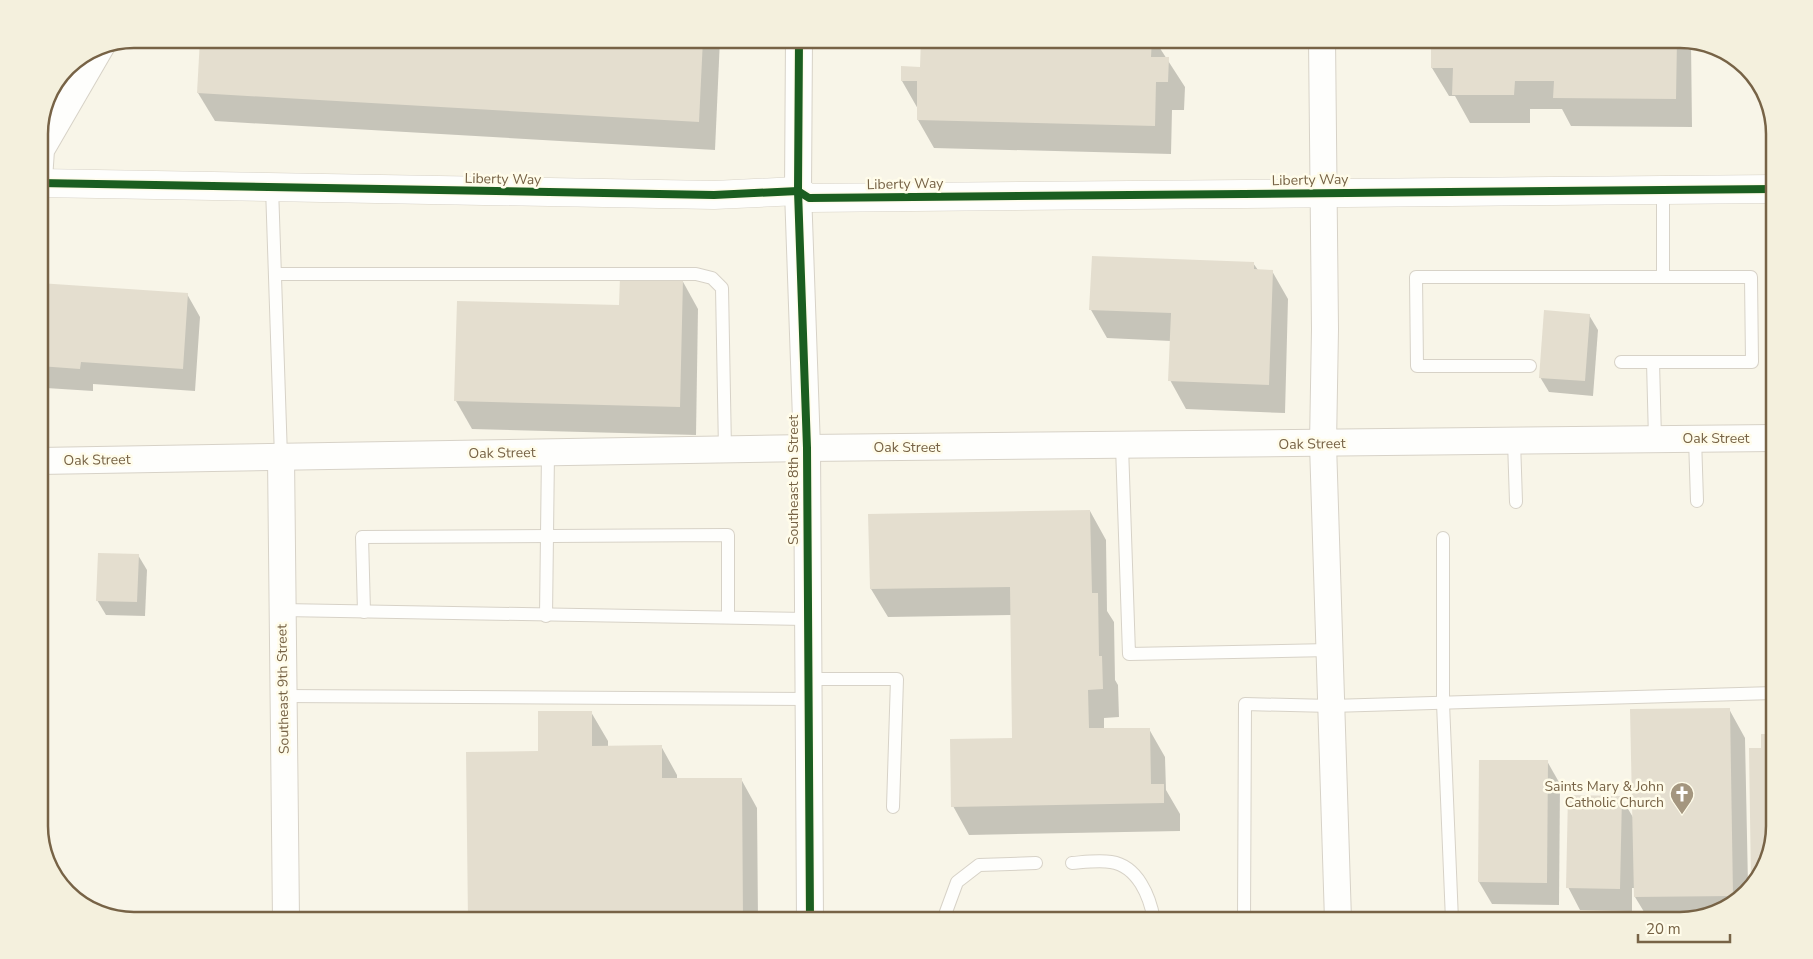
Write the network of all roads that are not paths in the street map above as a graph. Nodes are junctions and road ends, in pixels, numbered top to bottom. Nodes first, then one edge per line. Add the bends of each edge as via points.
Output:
1 (799, 48) edge
2 (1322, 48) edge
3 (88, 61) edge
4 (70, 81) edge
5 (48, 133) edge
6 (48, 183) edge
7 (272, 187) junction
8 (1765, 189) edge
9 (1664, 190) junction
10 (798, 191) junction
11 (1322, 192) junction
12 (275, 274) junction
13 (1663, 277) junction
14 (1621, 362) dead end
15 (1654, 362) junction
16 (1530, 366) dead end
17 (1695, 438) junction
18 (1765, 438) edge
19 (1655, 439) junction
20 (1514, 441) junction
21 (1324, 444) junction
22 (1122, 446) junction
23 (807, 448) junction
24 (724, 450) junction
25 (548, 452) junction
26 (281, 457) junction
27 (48, 460) edge
28 (1697, 501) dead end
29 (1516, 502) dead end
30 (548, 534) junction
31 (1443, 538) dead end
32 (283, 610) junction
33 (364, 612) junction
34 (546, 616) junction
35 (728, 616) junction
36 (806, 619) junction
37 (1329, 650) junction
38 (807, 689) junction
39 (1766, 693) edge
40 (284, 696) junction
41 (1443, 703) junction
42 (1331, 706) junction
43 (893, 807) dead end
44 (1036, 863) dead end
45 (1072, 863) dead end
46 (286, 912) edge
47 (810, 912) edge
48 (947, 912) edge
49 (1153, 912) edge
50 (1244, 912) edge
51 (1338, 912) edge
52 (1452, 912) edge

1 - 10 street, Southeast 8th Street
2 - 11 street
3 - 4 street
4 - 5 street
6 - 7 street, Liberty Way
7 - 10 street, Liberty Way via 714,195
7 - 12 lane
8 - 9 street, Liberty Way
9 - 11 street, Liberty Way
9 - 13 lane
10 - 11 street, Liberty Way via 809,198
10 - 23 street, Southeast 8th Street
11 - 21 street
12 - 24 lane via 696,274 712,278 722,288
12 - 26 lane
13 - 15 lane via 1752,277 1752,362
13 - 16 lane via 1416,277 1417,366
14 - 15 lane
15 - 19 lane
17 - 18 street, Oak Street
17 - 19 street, Oak Street
17 - 28 lane
19 - 20 street, Oak Street
20 - 21 street, Oak Street
20 - 29 lane
21 - 22 street, Oak Street
21 - 37 street
22 - 23 street, Oak Street
22 - 37 lane via 1129,654
23 - 24 street, Oak Street
23 - 36 street, Southeast 8th Street
24 - 25 street, Oak Street
25 - 26 street, Oak Street
25 - 30 lane
26 - 27 street, Oak Street
26 - 32 street, Southeast 9th Street
30 - 33 lane via 362,537
30 - 34 lane
30 - 35 lane via 728,535
31 - 41 lane
32 - 33 lane
32 - 40 street, Southeast 9th Street
33 - 34 lane
34 - 35 lane
35 - 36 lane
36 - 38 street, Southeast 8th Street
37 - 42 street
38 - 40 lane
38 - 43 lane via 897,679
38 - 47 street, Southeast 8th Street
39 - 41 lane
40 - 46 street, Southeast 9th Street
41 - 42 lane
41 - 52 lane
42 - 50 lane via 1245,704
42 - 51 street
44 - 48 lane via 979,865 957,882
45 - 49 lane via 1112,862 1134,872

